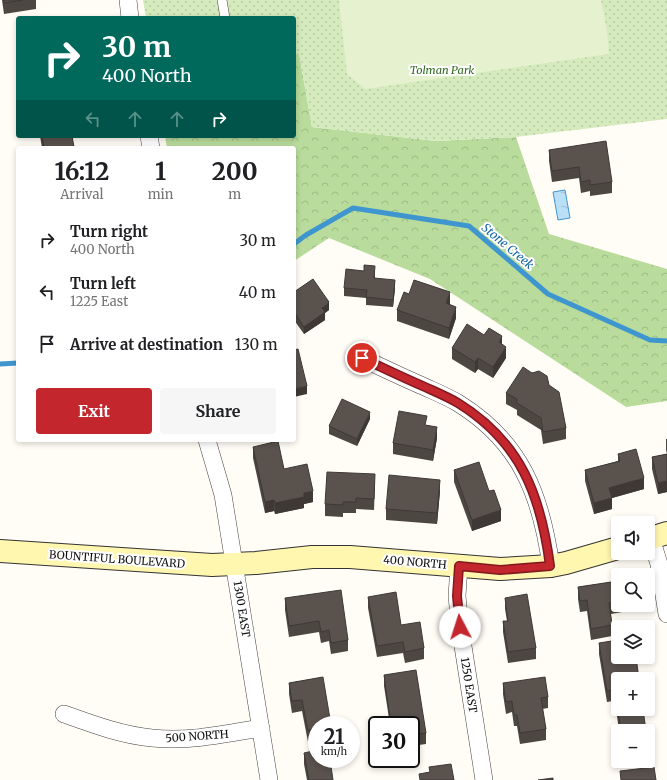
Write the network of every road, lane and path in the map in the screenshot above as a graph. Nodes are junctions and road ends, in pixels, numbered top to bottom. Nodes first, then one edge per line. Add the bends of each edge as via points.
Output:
1 (128, 0) edge
2 (222, 0) edge
3 (130, 16) edge
4 (225, 16) edge
5 (362, 358) dead end
6 (208, 442) edge
7 (655, 537) edge
8 (611, 550) edge
9 (0, 551) edge
10 (234, 564) junction
11 (459, 566) junction
12 (550, 566) junction
13 (667, 614) edge
14 (64, 714) dead end
15 (261, 728) junction
16 (269, 780) edge
17 (484, 780) edge

1 - 3 street
2 - 4 lane
5 - 12 street via 457,402 490,427 504,442 532,488 543,524
6 - 10 street, 1300 EAST via 223,495
7 - 13 street
8 - 12 main road, 400 NORTH
9 - 10 main road, BOUNTIFUL BOULEVARD via 212,565
10 - 11 main road, 400 NORTH via 337,556
10 - 15 street, 1300 EAST
11 - 12 main road, 400 NORTH via 500,570
11 - 17 street, 1250 EAST via 457,596 460,627
14 - 15 street, 500 NORTH via 102,728 152,738 199,738
15 - 16 street, 1300 EAST

